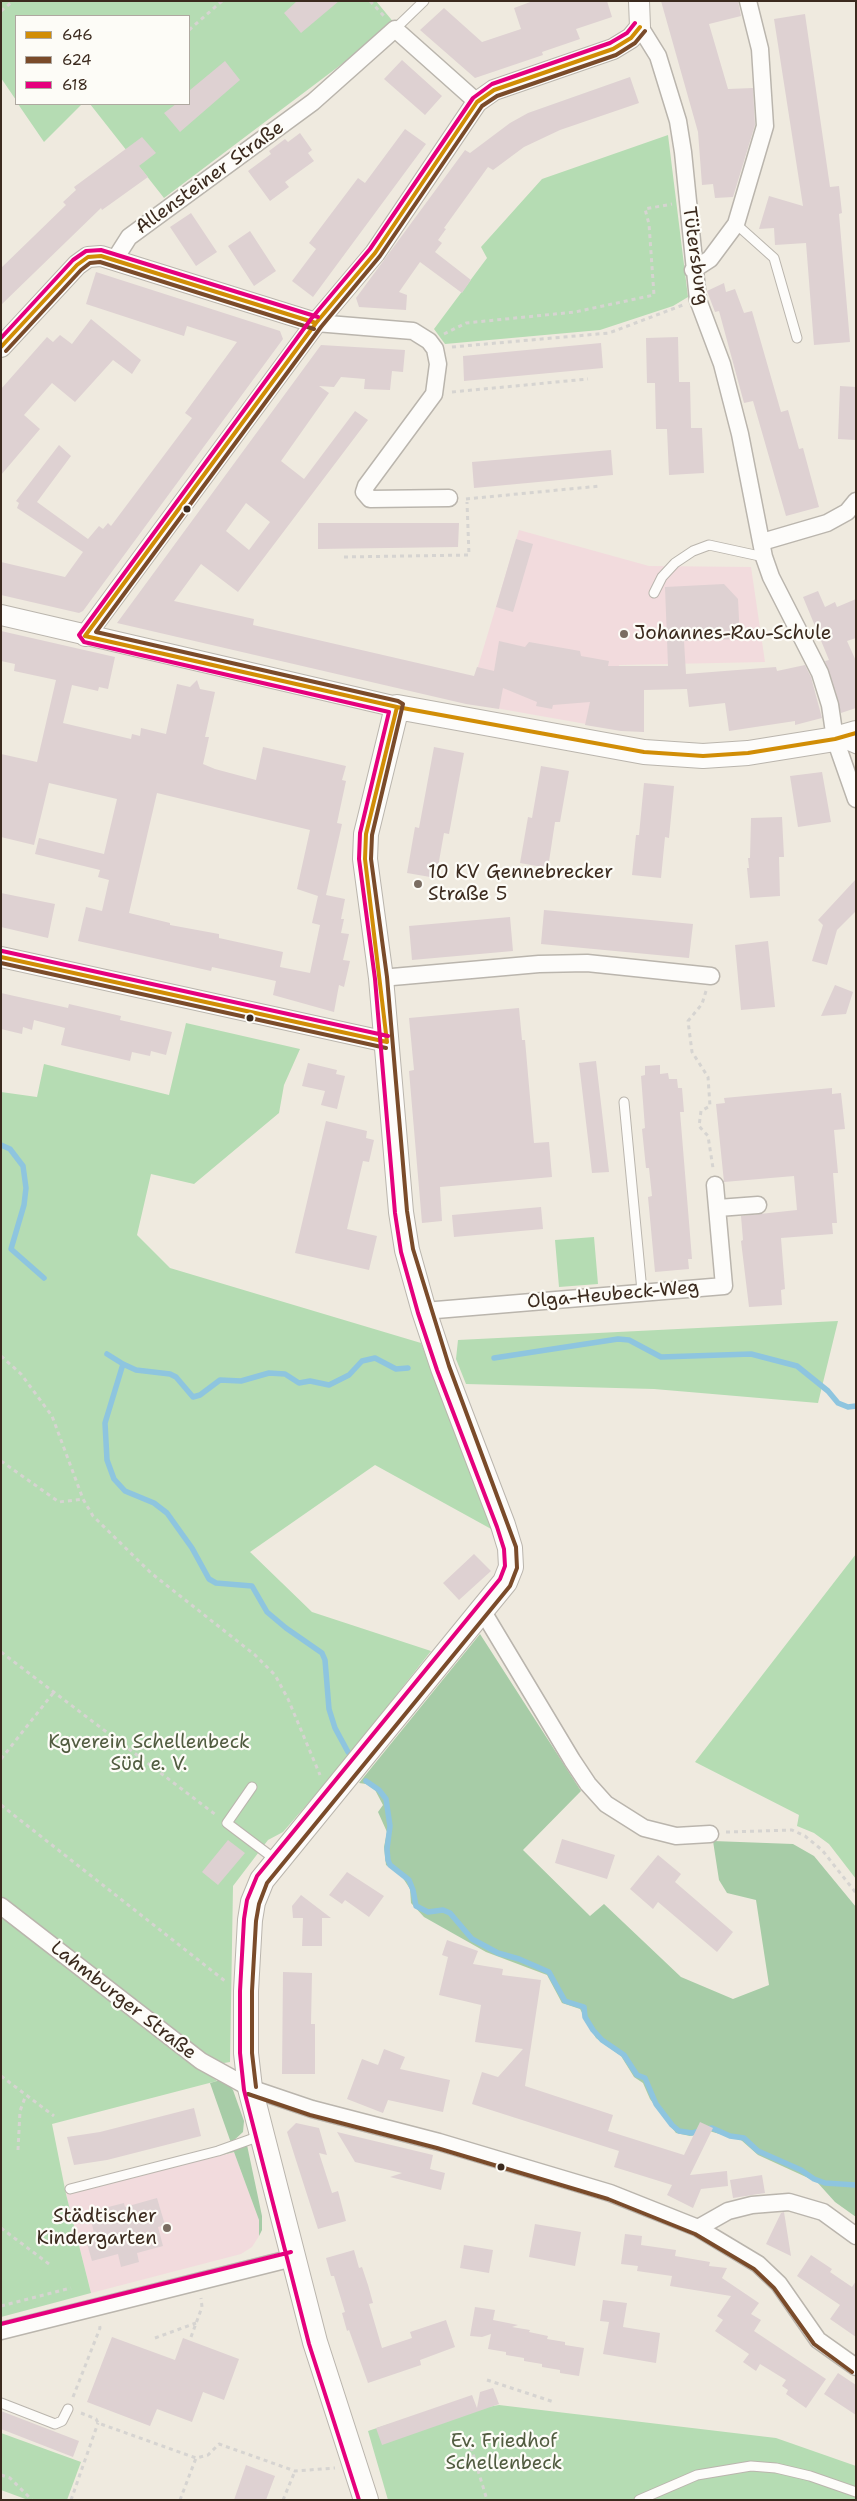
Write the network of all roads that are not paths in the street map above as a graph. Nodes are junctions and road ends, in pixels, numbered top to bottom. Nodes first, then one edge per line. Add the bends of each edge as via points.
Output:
1 (424, 1) edge
2 (639, 1) edge
3 (748, 1) edge
4 (640, 27) junction
5 (395, 29) junction
6 (477, 102) junction
7 (736, 224) junction
8 (115, 259) junction
9 (693, 270) junction
10 (316, 323) junction
11 (797, 338) dead end
12 (4, 339) edge
13 (449, 498) road end
14 (856, 500) edge
15 (763, 549) junction
16 (654, 593) dead end
17 (1, 615) edge
18 (85, 636) junction
19 (398, 708) junction
20 (849, 741) edge
21 (856, 799) edge
22 (1, 957) edge
23 (711, 976) road end
24 (381, 978) junction
25 (387, 1042) junction
26 (624, 1102) dead end
27 (715, 1185) road end
28 (758, 1204) dead end
29 (718, 1208) junction
30 (642, 1291) junction
31 (424, 1311) junction
32 (482, 1610) junction
33 (252, 1787) dead end
34 (710, 1834) road end
35 (279, 1862) junction
36 (1, 1906) edge
37 (250, 2088) junction
38 (262, 2136) junction
39 (70, 2189) dead end
40 (698, 2228) junction
41 (856, 2236) edge
42 (293, 2258) junction
43 (1, 2331) edge
44 (856, 2367) edge
45 (1, 2403) edge
46 (68, 2409) road end
47 (856, 2492) edge
48 (366, 2500) edge
49 (640, 2500) edge

1 - 5 lane
2 - 4 street, Tütersburg
3 - 7 street via 760,49 765,126
4 - 6 street via 631,38 613,49 494,90
4 - 9 street, Tütersburg via 658,56 678,121
5 - 6 street
5 - 8 street, Allensteiner Straße via 313,102 129,237
6 - 10 street via 375,253
7 - 9 street via 710,259
7 - 11 lane via 774,258
8 - 10 street
8 - 12 street via 88,257
9 - 15 street, Tütersburg via 698,300 722,364 740,434
10 - 13 street via 414,331 432,345 438,364 434,394 364,492 370,499
10 - 18 street
14 - 15 street via 847,512 827,523
15 - 16 lane via 709,545 693,551 675,563 662,577
15 - 20 street, Tütersburg via 771,577 820,673 830,705
17 - 18 street
18 - 19 street
19 - 20 main road via 644,752 703,756
19 - 24 main road via 366,834 365,859
20 - 21 street, Tütersburg
22 - 25 street
23 - 24 street via 587,963 538,964
24 - 25 main road
25 - 31 main road via 401,1212 407,1250
26 - 30 lane
27 - 29 street, Olga-Heubeck-Weg
28 - 29 street
29 - 30 street, Olga-Heubeck-Weg via 724,1286
30 - 31 street, Olga-Heubeck-Weg
31 - 32 main road via 510,1548 509,1573
32 - 34 street via 572,1760 606,1804 644,1828 676,1836
32 - 35 main road via 328,1797
33 - 35 lane via 227,1823
35 - 37 main road via 262,1880 253,1902 246,1991 246,2054
36 - 37 street, Lahmburger Straße via 201,2061
37 - 38 main road
37 - 40 street, Lahmburger Straße via 312,2109 439,2142 610,2193
38 - 39 lane via 218,2152
38 - 42 main road
40 - 41 street via 728,2211 789,2202 822,2212
40 - 44 street, Lahmburger Straße via 758,2264 779,2284 818,2340
42 - 43 street
42 - 48 main road via 315,2342
45 - 46 lane via 55,2424 62,2421
47 - 49 lane via 810,2476 751,2466 697,2475

